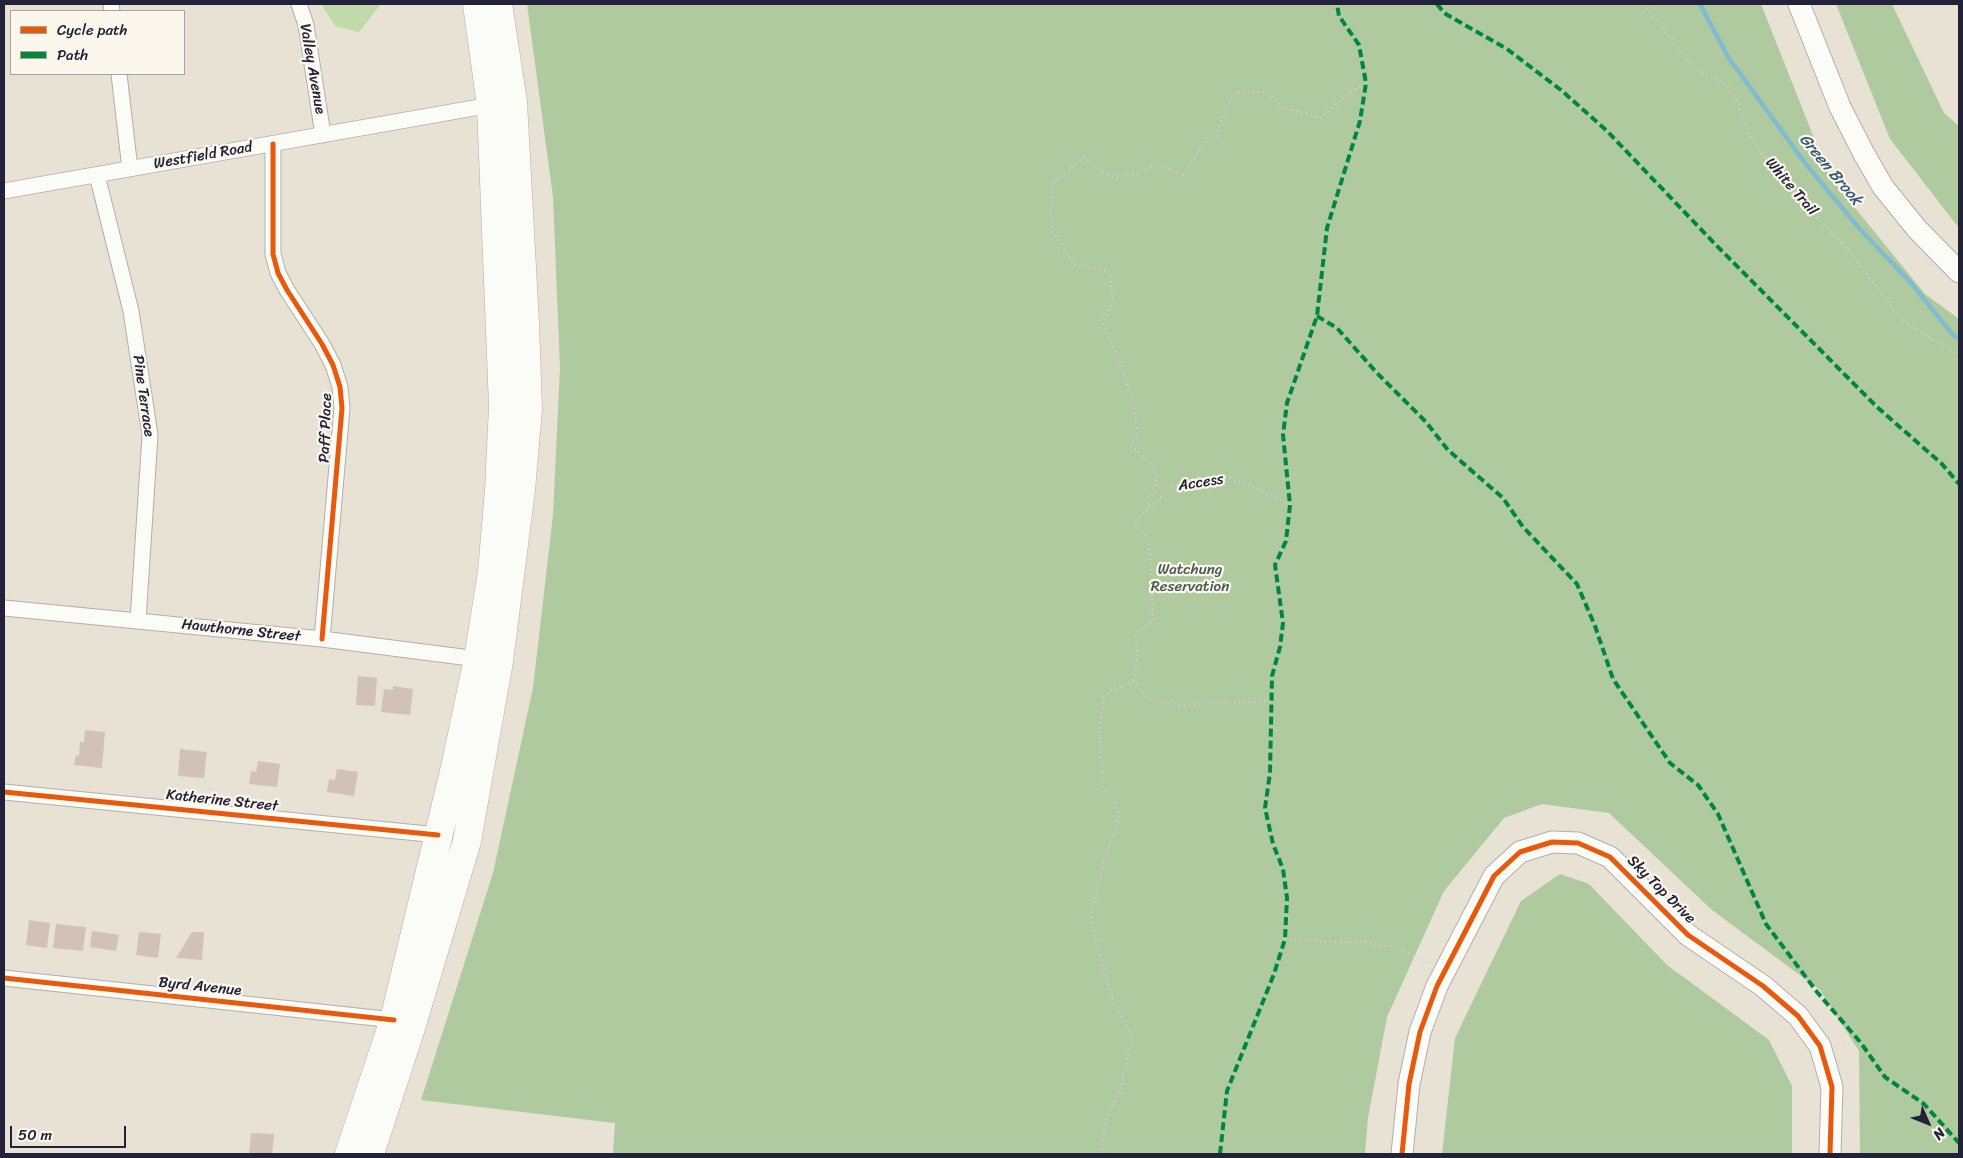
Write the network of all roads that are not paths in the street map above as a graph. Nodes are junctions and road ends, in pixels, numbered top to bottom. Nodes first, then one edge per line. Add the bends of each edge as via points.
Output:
1 (299, 4) edge
2 (478, 4) edge
3 (498, 4) edge
4 (1799, 4) edge
5 (119, 75) edge
6 (491, 105) junction
7 (323, 135) junction
8 (273, 144) junction
9 (130, 169) junction
10 (97, 174) junction
11 (4, 191) edge
12 (1959, 272) edge
13 (4, 608) edge
14 (138, 621) junction
15 (322, 639) junction
16 (478, 659) junction
17 (4, 792) edge
18 (438, 835) junction
19 (4, 978) edge
20 (394, 1020) junction
21 (349, 1154) edge
22 (370, 1154) edge
23 (1402, 1154) edge
24 (1830, 1154) edge

1 - 7 street, Valley Avenue via 306,25
2 - 6 highway
3 - 22 highway via 513,102 525,323 528,409 521,490 499,661 467,841
4 - 12 street via 1840,107 1878,179 1917,229
5 - 9 street
6 - 7 street, Westfield Road
6 - 16 highway via 503,406 500,490 492,572
7 - 8 street, Westfield Road
8 - 9 street, Westfield Road
8 - 15 street, Paff Place via 273,254 278,273 322,344 340,387 342,408
9 - 10 street, Westfield Road
10 - 11 street, Westfield Road
10 - 14 street, Pine Terrace via 130,311 150,435
13 - 14 street, Hawthorne Street
14 - 15 street, Hawthorne Street
15 - 16 street, Hawthorne Street
16 - 18 highway
17 - 18 street, Katherine Street
18 - 20 highway
19 - 20 street, Byrd Avenue
20 - 21 highway
23 - 24 street, Sky Top Drive via 1409,1084 1420,1032 1445,971 1494,876 1520,852 1552,842 1578,843 1610,857 1688,935 1763,986 1798,1016 1820,1046 1832,1087

